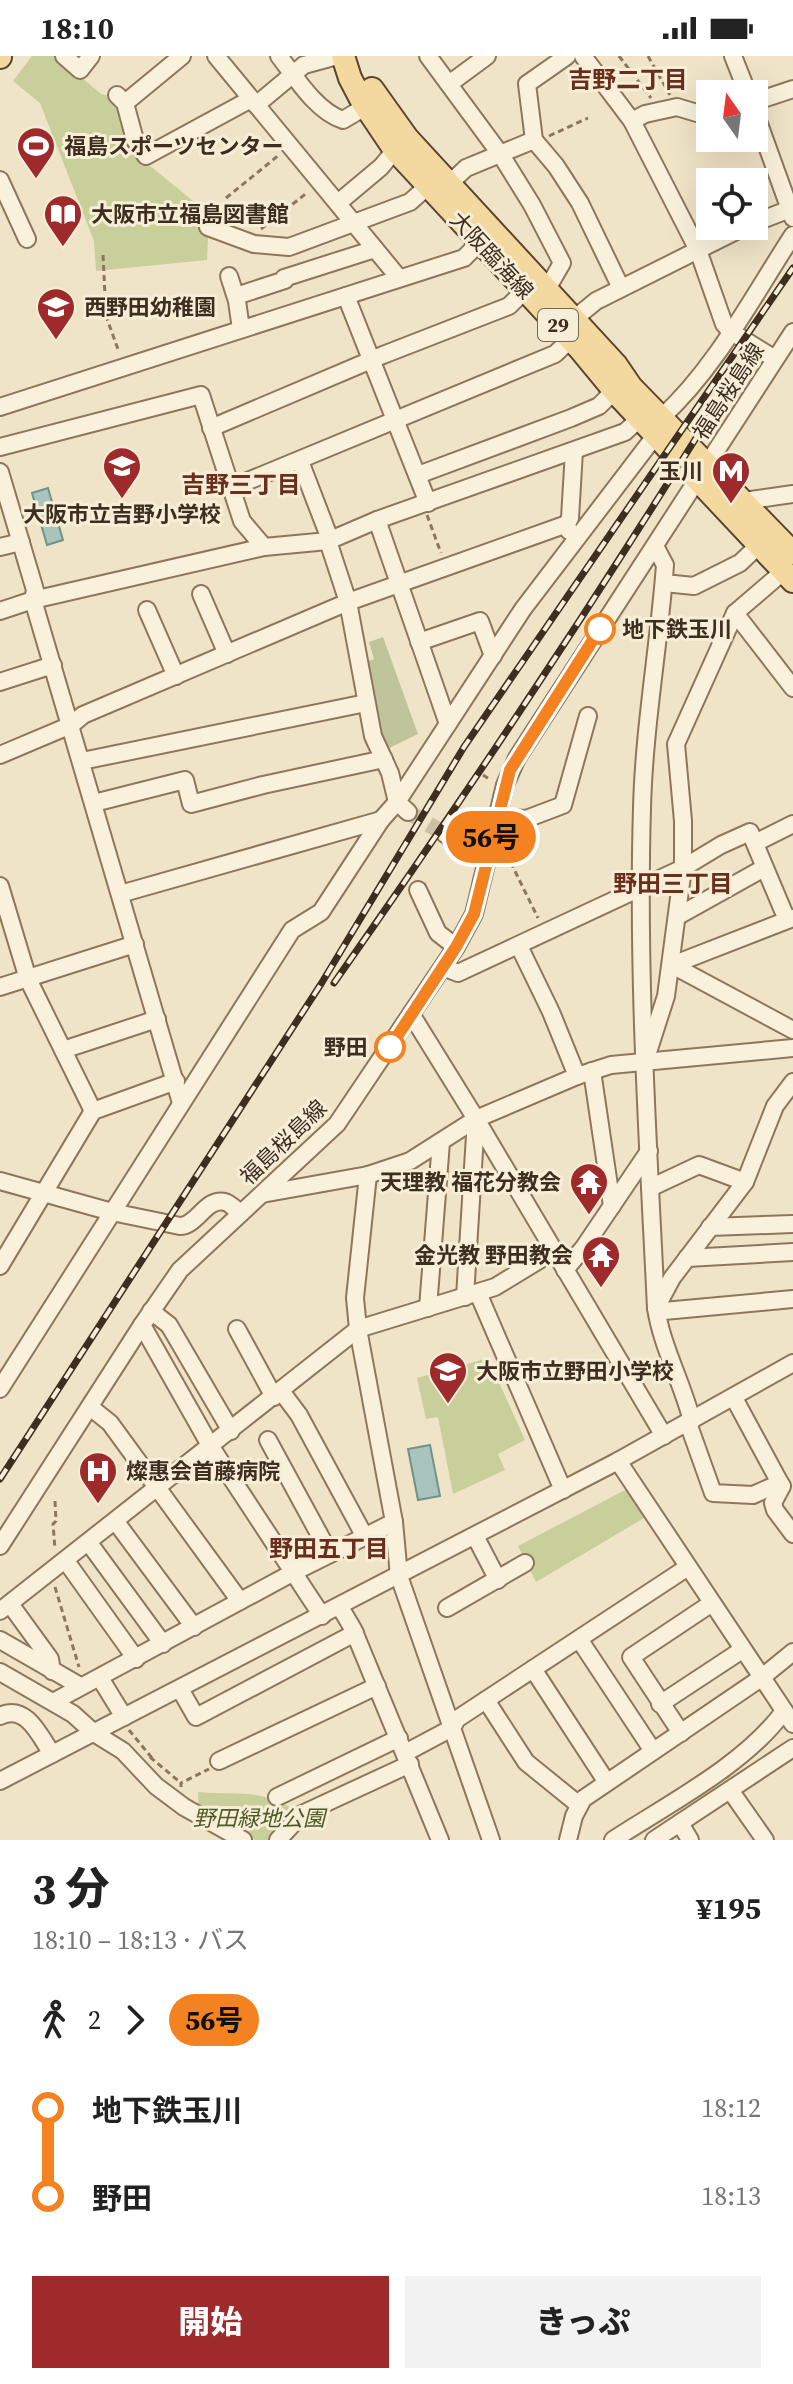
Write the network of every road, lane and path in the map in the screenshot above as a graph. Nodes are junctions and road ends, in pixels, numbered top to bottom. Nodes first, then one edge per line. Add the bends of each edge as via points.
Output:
1 (64, 56) edge
2 (91, 56) edge
3 (182, 56) edge
4 (216, 56) edge
5 (279, 56) edge
6 (340, 56) edge
7 (355, 56) edge
8 (428, 56) edge
9 (487, 56) edge
10 (567, 56) edge
11 (583, 56) edge
12 (619, 56) edge
13 (648, 56) edge
14 (733, 56) edge
15 (294, 75) junction
16 (742, 80) edge
17 (449, 84) junction
18 (793, 89) edge
19 (768, 97) edge
20 (254, 102) junction
21 (365, 107) junction
22 (669, 109) junction
23 (696, 114) edge
24 (588, 118) dead end
25 (632, 121) junction
26 (534, 140) junction
27 (290, 146) junction
28 (768, 149) edge
29 (395, 150) junction
30 (501, 155) junction
31 (0, 180) edge
32 (320, 182) junction
33 (438, 185) junction
34 (226, 198) dead end
35 (338, 203) junction
36 (791, 214) edge
37 (768, 220) edge
38 (353, 222) junction
39 (208, 227) dead end
40 (261, 229) dead end
41 (793, 235) edge
42 (27, 239) dead end
43 (718, 240) edge
44 (480, 242) junction
45 (375, 249) junction
46 (698, 250) junction
47 (103, 255) dead end
48 (229, 276) dead end
49 (399, 278) junction
50 (621, 288) junction
51 (536, 290) junction
52 (236, 296) junction
53 (346, 296) junction
54 (241, 329) junction
55 (572, 329) junction
56 (730, 331) junction
57 (793, 332) edge
58 (775, 359) junction
59 (371, 360) junction
60 (126, 366) junction
61 (614, 391) junction
62 (0, 407) edge
63 (395, 421) junction
64 (652, 424) junction
65 (211, 428) junction
66 (0, 447) edge
67 (574, 451) junction
68 (300, 461) junction
69 (701, 473) junction
70 (418, 475) junction
71 (1, 477) edge
72 (231, 488) junction
73 (793, 494) edge
74 (4, 500) edge
75 (744, 501) junction
76 (425, 504) junction
77 (377, 520) junction
78 (567, 524) junction
79 (328, 541) junction
80 (21, 542) junction
81 (574, 544) junction
82 (760, 544) junction
83 (655, 546) junction
84 (0, 547) edge
85 (264, 547) junction
86 (446, 567) junction
87 (790, 568) edge
88 (664, 583) junction
89 (398, 584) junction
90 (201, 594) dead end
91 (33, 600) junction
92 (348, 602) junction
93 (147, 610) dead end
94 (0, 611) edge
95 (735, 613) junction
96 (419, 642) junction
97 (227, 654) junction
98 (493, 656) junction
99 (53, 665) junction
100 (176, 676) junction
101 (0, 682) edge
102 (793, 688) edge
103 (366, 703) junction
104 (588, 716) dead end
105 (448, 724) junction
106 (71, 725) junction
107 (0, 755) edge
108 (384, 759) junction
109 (82, 761) junction
110 (483, 775) dead end
111 (489, 779) dead end
112 (94, 803) junction
113 (402, 807) junction
114 (497, 817) junction
115 (381, 820) junction
116 (793, 824) edge
117 (445, 834) tunnel mouth
118 (752, 838) junction
119 (494, 858) junction
120 (683, 868) junction
121 (764, 868) junction
122 (0, 886) edge
123 (640, 888) junction
124 (418, 890) dead end
125 (120, 894) junction
126 (678, 916) junction
127 (790, 919) edge
128 (546, 934) junction
129 (135, 944) junction
130 (519, 946) junction
131 (456, 947) junction
132 (672, 965) junction
133 (443, 967) junction
134 (28, 979) junction
135 (0, 987) edge
136 (411, 1014) junction
137 (157, 1019) junction
138 (793, 1030) edge
139 (793, 1048) edge
140 (63, 1050) junction
141 (645, 1062) junction
142 (584, 1074) junction
143 (176, 1081) junction
144 (793, 1082) edge
145 (181, 1103) junction
146 (793, 1104) edge
147 (775, 1106) junction
148 (93, 1111) junction
149 (476, 1119) junction
150 (441, 1142) junction
151 (649, 1151) junction
152 (368, 1175) junction
153 (0, 1181) edge
154 (745, 1182) junction
155 (650, 1188) junction
156 (42, 1192) junction
157 (262, 1194) junction
158 (612, 1206) junction
159 (112, 1212) junction
160 (241, 1212) junction
161 (793, 1224) edge
162 (710, 1227) junction
163 (554, 1251) junction
164 (793, 1252) edge
165 (687, 1258) junction
166 (0, 1266) edge
167 (565, 1270) junction
168 (472, 1295) junction
169 (793, 1299) edge
170 (428, 1308) junction
171 (656, 1308) junction
172 (147, 1318) junction
173 (237, 1329) dead end
174 (358, 1329) junction
175 (793, 1363) edge
176 (0, 1389) edge
177 (277, 1394) junction
178 (734, 1398) junction
179 (90, 1407) junction
180 (690, 1422) junction
181 (231, 1431) junction
182 (664, 1436) junction
183 (268, 1440) dead end
184 (211, 1447) junction
185 (618, 1461) junction
186 (780, 1483) junction
187 (158, 1489) junction
188 (563, 1490) junction
189 (55, 1501) dead end
190 (116, 1522) junction
191 (394, 1522) junction
192 (793, 1534) edge
193 (475, 1536) junction
194 (365, 1537) junction
195 (89, 1543) junction
196 (0, 1546) edge
197 (330, 1554) junction
198 (66, 1561) junction
199 (525, 1563) dead end
200 (688, 1567) junction
201 (51, 1572) junction
202 (294, 1572) junction
203 (399, 1576) junction
204 (498, 1580) junction
205 (240, 1601) junction
206 (712, 1603) junction
207 (5, 1607) edge
208 (340, 1607) junction
209 (447, 1608) dead end
210 (322, 1616) junction
211 (194, 1627) junction
212 (355, 1633) junction
213 (579, 1639) junction
214 (0, 1640) edge
215 (163, 1644) junction
216 (742, 1650) junction
217 (793, 1652) edge
218 (136, 1659) junction
219 (533, 1669) junction
220 (52, 1671) junction
221 (0, 1672) edge
222 (761, 1678) junction
223 (90, 1683) junction
224 (377, 1686) junction
225 (180, 1689) junction
226 (486, 1700) junction
227 (53, 1702) junction
228 (660, 1704) junction
229 (0, 1716) edge
230 (122, 1718) junction
231 (789, 1718) edge
232 (452, 1728) junction
233 (94, 1733) junction
234 (681, 1733) junction
235 (793, 1748) edge
236 (653, 1751) junction
237 (405, 1752) junction
238 (52, 1754) junction
239 (152, 1758) dead end
240 (219, 1761) joint
241 (0, 1781) edge
242 (606, 1781) junction
243 (181, 1788) dead end
244 (730, 1790) junction
245 (277, 1797) dead end
246 (579, 1805) junction
247 (680, 1823) junction
248 (243, 1840) edge
249 (278, 1840) edge
250 (440, 1840) edge
251 (491, 1840) edge
252 (568, 1840) edge
253 (613, 1840) edge
254 (654, 1840) edge
255 (690, 1840) edge
256 (765, 1840) edge

1 - 2 street via 80,70
3 - 20 street via 121,99 146,156
4 - 20 street
5 - 15 street
6 - 15 street via 304,65
6 - 21 main road, 大阪臨海線 / 29
7 - 33 main road, 大阪臨海線 via 386,112
8 - 17 street
9 - 17 street
10 - 26 street via 527,84
11 - 25 street
12 - 22 path
13 - 22 path
14 - 16 street
15 - 20 street
15 - 21 street via 332,116 343,120
17 - 30 street
18 - 19 street
20 - 27 street
21 - 29 main road, 大阪臨海線 / 29
22 - 23 street
22 - 25 street
24 - 26 path
25 - 46 street
26 - 30 street
26 - 50 street via 580,203
27 - 32 street
27 - 34 path
28 - 36 street
29 - 33 main road, 大阪臨海線 / 29
29 - 35 street
30 - 33 street
30 - 51 street via 562,263
31 - 42 street
32 - 35 street
32 - 40 path
33 - 38 street via 410,202
33 - 44 main road, 大阪臨海線 / 29
33 - 51 main road, 大阪臨海線
35 - 38 street
36 - 37 street
38 - 39 street via 289,247 254,244
38 - 45 street
41 - 56 street
43 - 46 street
44 - 49 street via 464,258
44 - 51 main road, 大阪臨海線 / 29
45 - 49 street
45 - 52 street
46 - 50 street
46 - 56 street
47 - 60 path via 106,316
48 - 52 street
49 - 53 street
50 - 55 street via 596,301
51 - 55 main road, 大阪臨海線 / 29
51 - 59 street via 509,306
52 - 54 street
53 - 54 street
53 - 59 street
54 - 60 street
55 - 61 main road, 大阪臨海線 / 29
55 - 63 street via 555,354
55 - 64 main road, 大阪臨海線
56 - 58 street
56 - 64 street via 681,399
57 - 58 street, 福島桜島線
58 - 69 street, 福島桜島線
59 - 63 street
59 - 65 street
60 - 62 street
61 - 64 main road, 大阪臨海線 / 29
61 - 70 street via 599,406 571,418
63 - 68 street
63 - 70 street
64 - 67 street
64 - 69 main road, 大阪臨海線 / 29
64 - 81 street
65 - 66 street via 201,395
65 - 72 street
67 - 76 street
67 - 78 street
68 - 72 street
68 - 79 street
69 - 75 main road, 大阪臨海線
69 - 82 main road, 大阪臨海線 / 29
69 - 83 street, 福島桜島線
70 - 76 street
71 - 74 street
72 - 85 street via 242,521
73 - 75 street
74 - 80 street
75 - 87 main road, 大阪臨海線
76 - 77 street
76 - 86 path
77 - 79 street
77 - 89 street
78 - 81 street
78 - 86 street
79 - 85 street
79 - 92 street
80 - 84 street
80 - 91 street
81 - 98 street
82 - 87 main road, 大阪臨海線 / 29
82 - 88 street via 740,563 694,586
83 - 88 street via 665,565
83 - 114 street, 福島桜島線 via 517,758
85 - 91 street
86 - 89 street
87 - 95 street
88 - 123 street via 645,761
89 - 92 street
89 - 96 street
90 - 97 street
91 - 94 street
91 - 99 street
92 - 97 street
92 - 103 street
93 - 100 street
95 - 102 street
95 - 120 street via 676,744
96 - 98 street via 480,621
96 - 105 street
97 - 100 street
98 - 105 street
99 - 101 street
99 - 106 street
100 - 106 street
103 - 108 street
103 - 109 street
104 - 114 street via 563,805 526,819
105 - 113 street
106 - 107 street
106 - 109 street
108 - 112 street via 191,804 185,780
108 - 113 street
109 - 112 street
110 - 111 path
112 - 125 street
113 - 115 street
114 - 119 street, 福島桜島線
115 - 125 street
115 - 145 street via 321,912 292,930
116 - 118 street
117 - 119 street
118 - 120 street via 721,845
118 - 121 street
119 - 128 path via 509,859
119 - 131 street, 福島桜島線
120 - 123 street
120 - 126 street
121 - 126 street
121 - 127 street
122 - 134 street
123 - 128 street
123 - 141 street
124 - 131 street via 438,933
125 - 129 street
126 - 132 street
127 - 132 street
128 - 130 street
129 - 134 street
129 - 137 street
130 - 133 street via 458,973
130 - 142 street
131 - 133 street, 福島桜島線
132 - 138 street
132 - 141 street
133 - 136 street, 福島桜島線
134 - 135 street
134 - 140 street
136 - 149 street
136 - 157 street, 福島桜島線 via 337,1124
137 - 140 street
137 - 143 street
139 - 141 street
140 - 148 street
141 - 142 street
141 - 151 street
142 - 149 street
142 - 158 street
143 - 145 street
143 - 148 street
144 - 147 street
145 - 159 street
146 - 147 street
147 - 154 street
148 - 156 street
149 - 150 street
149 - 163 street
149 - 168 street
150 - 152 street via 410,1161
150 - 170 street
151 - 155 street
151 - 158 street
152 - 157 street
152 - 174 street via 355,1298
153 - 156 street
154 - 155 street via 699,1165
154 - 162 street
155 - 171 street
156 - 159 street
156 - 166 street
157 - 160 street, 福島桜島線
158 - 167 street
159 - 160 street via 186,1226 217,1202
159 - 176 street
160 - 172 street, 福島桜島線 via 189,1260
161 - 162 street
162 - 165 street
163 - 167 street
163 - 168 street
164 - 165 street
165 - 171 street
167 - 182 street
168 - 170 street
168 - 188 street
169 - 171 street
170 - 174 street
171 - 180 street
172 - 179 street, 福島桜島線
172 - 181 street via 169,1325
172 - 184 street
173 - 177 street
174 - 177 street
174 - 191 street
175 - 178 street
177 - 181 street
177 - 194 street via 299,1415
178 - 180 street
178 - 186 street
179 - 187 street via 110,1423
179 - 196 street, 福島桜島線
180 - 182 street
180 - 186 street via 713,1493 753,1495
181 - 184 street
182 - 185 street
183 - 197 street
184 - 187 street
184 - 202 street
185 - 188 street
185 - 200 street
186 - 192 street via 773,1503
187 - 190 street
187 - 205 street
188 - 193 street
189 - 201 path via 57,1561
190 - 195 street
190 - 211 street
191 - 194 street
191 - 203 street
193 - 203 street
193 - 204 street
194 - 197 street
195 - 198 street
195 - 215 street
197 - 202 street
198 - 201 street
198 - 218 street
199 - 204 street
200 - 206 street
200 - 213 street
201 - 207 street
201 - 223 path via 76,1659
202 - 205 street
202 - 210 street
203 - 208 street
203 - 232 street
204 - 209 street
205 - 211 street
206 - 216 street
206 - 228 street via 631,1657
207 - 220 street via 50,1659
208 - 210 street
208 - 212 street
210 - 225 street
211 - 215 street
212 - 224 street
212 - 225 street via 196,1717
213 - 219 street
213 - 236 street
214 - 220 street
215 - 218 street
216 - 222 street
216 - 228 street
217 - 222 street
218 - 223 street
219 - 226 street
219 - 242 street
220 - 223 street
221 - 227 street
222 - 231 street
222 - 234 street
223 - 227 street
223 - 230 street
224 - 237 street
224 - 240 street
225 - 230 street
226 - 232 street
226 - 246 street via 526,1762
227 - 233 street
228 - 234 street
229 - 238 street via 18,1713 34,1725
230 - 233 street
230 - 239 path
231 - 253 street
232 - 237 street
232 - 251 street
233 - 238 street
233 - 248 street via 123,1751 184,1807
234 - 236 street
235 - 244 street
236 - 242 street
237 - 245 street
237 - 249 street via 302,1814
237 - 250 street
238 - 241 street
240 - 243 path via 181,1783
242 - 246 street
244 - 247 street
244 - 256 street
246 - 252 street
247 - 254 street
247 - 255 street

